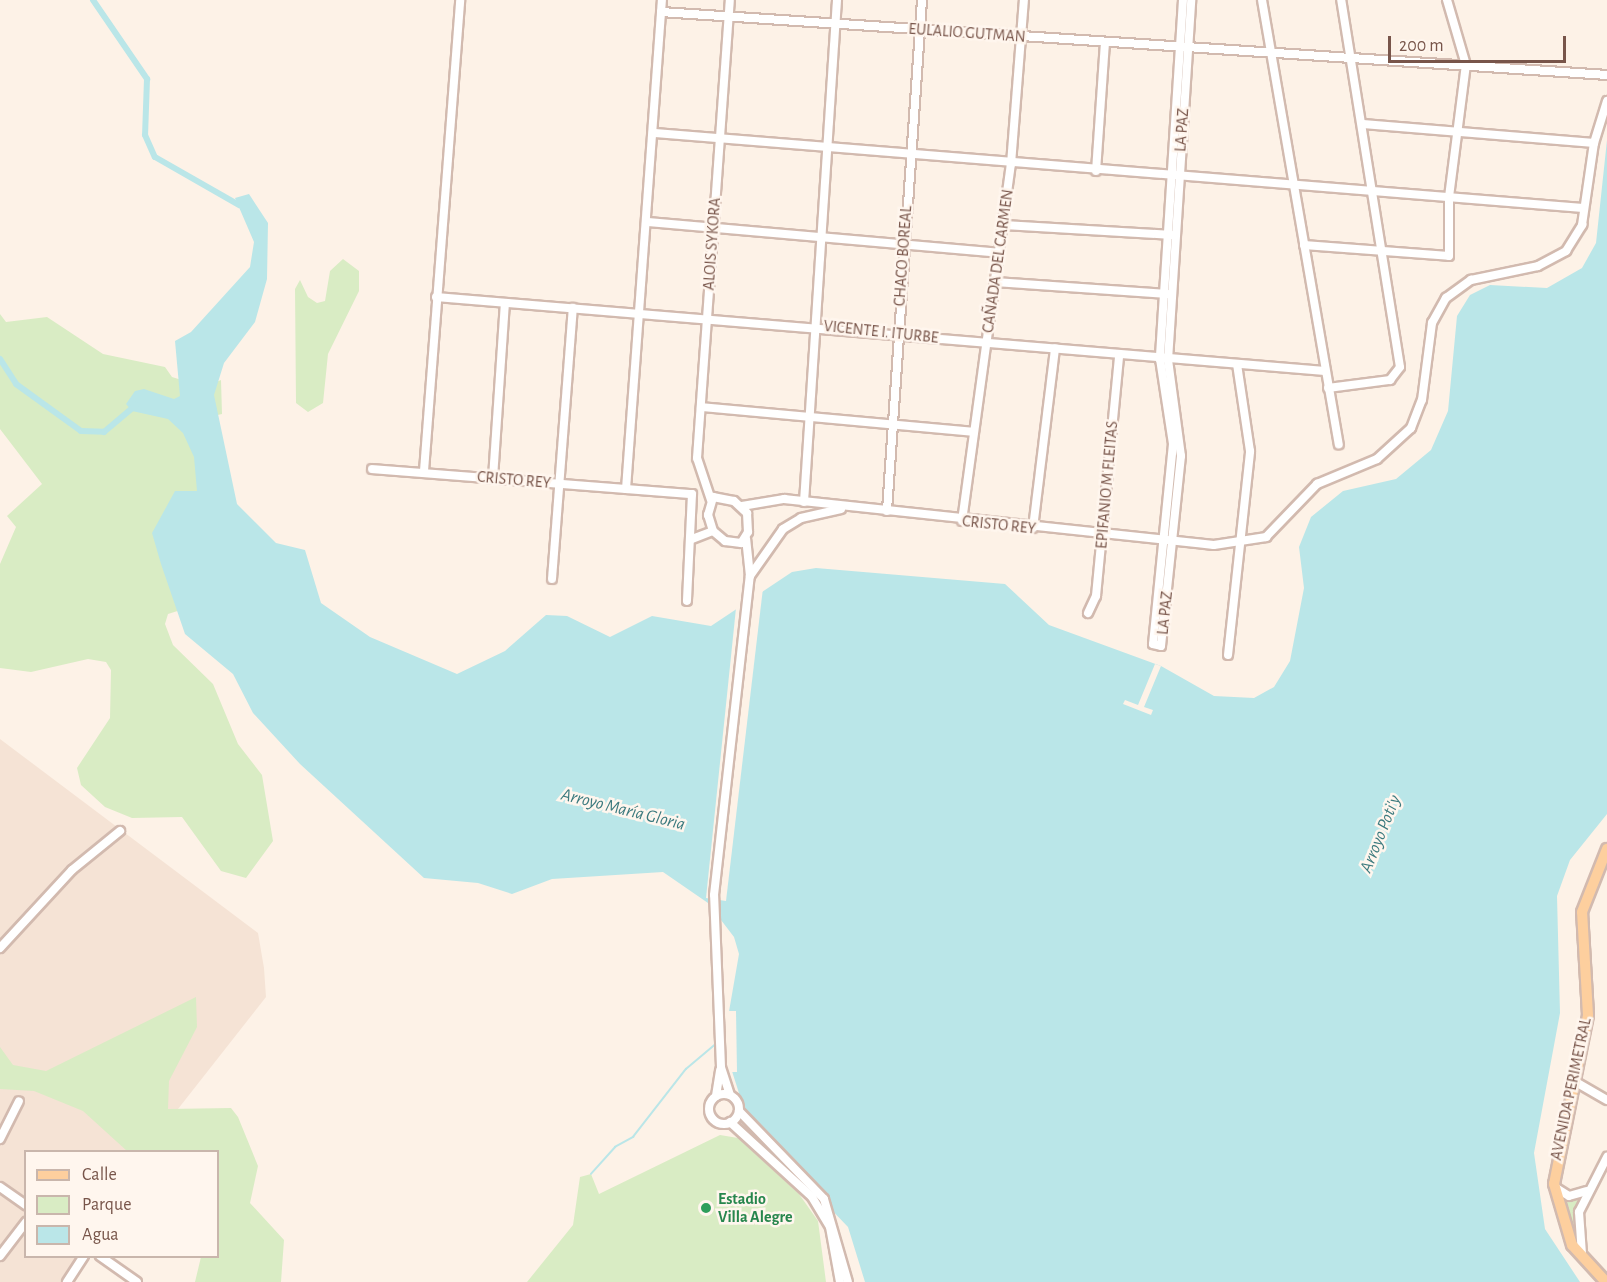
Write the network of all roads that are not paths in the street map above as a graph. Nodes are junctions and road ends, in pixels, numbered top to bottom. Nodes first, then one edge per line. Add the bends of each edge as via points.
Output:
1 (460, 0) edge
2 (662, 0) edge
3 (730, 0) edge
4 (837, 0) edge
5 (922, 0) edge
6 (1024, 0) edge
7 (1183, 0) edge
8 (1191, 0) edge
9 (1262, 0) edge
10 (1341, 0) edge
11 (1447, 0) edge
12 (661, 12) junction
13 (729, 16) junction
14 (836, 23) junction
15 (919, 30) junction
16 (1020, 37) junction
17 (1105, 43) junction
18 (1184, 49) junction
19 (1274, 53) junction
20 (1353, 58) junction
21 (1466, 65) junction
22 (1607, 75) edge
23 (1607, 101) edge
24 (1363, 124) junction
25 (1458, 131) junction
26 (655, 133) junction
27 (721, 139) junction
28 (1594, 143) junction
29 (825, 148) junction
30 (910, 156) junction
31 (1011, 164) junction
32 (1096, 171) junction
33 (1175, 175) junction
34 (1296, 184) junction
35 (1373, 191) junction
36 (1449, 197) junction
37 (1583, 208) junction
38 (648, 222) junction
39 (1004, 225) junction
40 (712, 228) junction
41 (1171, 235) junction
42 (821, 237) junction
43 (904, 245) junction
44 (1304, 245) junction
45 (1383, 251) junction
46 (999, 253) junction
47 (995, 282) junction
48 (1168, 294) junction
49 (436, 297) junction
50 (505, 303) junction
51 (573, 308) junction
52 (641, 314) junction
53 (708, 319) junction
54 (817, 326) junction
55 (898, 334) junction
56 (987, 344) junction
57 (1055, 348) junction
58 (1119, 355) junction
59 (1164, 359) junction
60 (1238, 364) junction
61 (1325, 371) junction
62 (1328, 388) junction
63 (702, 406) junction
64 (809, 415) junction
65 (889, 422) junction
66 (974, 432) junction
67 (1339, 444) dead end
68 (372, 469) dead end
69 (424, 471) junction
70 (493, 478) junction
71 (559, 484) junction
72 (626, 489) junction
73 (713, 498) junction
74 (758, 502) junction
75 (804, 502) junction
76 (742, 506) junction
77 (852, 507) junction
78 (887, 511) junction
79 (748, 517) junction
80 (962, 521) junction
81 (1033, 528) junction
82 (713, 531) junction
83 (1102, 535) junction
84 (692, 538) junction
85 (746, 539) junction
86 (1168, 541) junction
87 (733, 544) junction
88 (1242, 545) junction
89 (747, 558) junction
90 (750, 576) junction
91 (552, 579) dead end
92 (687, 601) dead end
93 (1088, 613) dead end
94 (1228, 655) dead end
95 (120, 831) dead end
96 (1607, 849) edge
97 (0, 948) edge
98 (721, 1067) junction
99 (1574, 1081) junction
100 (730, 1095) junction
101 (716, 1096) junction
102 (1607, 1100) edge
103 (19, 1101) dead end
104 (739, 1111) junction
105 (730, 1122) junction
106 (0, 1139) edge
107 (1607, 1157) edge
108 (1554, 1184) junction
109 (0, 1187) edge
110 (1589, 1189) junction
111 (24, 1204) edge
112 (24, 1225) edge
113 (0, 1256) edge
114 (83, 1258) edge
115 (101, 1258) edge
116 (1587, 1265) junction
117 (67, 1282) edge
118 (137, 1282) edge
119 (840, 1282) edge
120 (848, 1282) edge
121 (1606, 1282) edge

1 - 49 street
2 - 12 street
3 - 13 street, ALOIS SYKORA
4 - 14 street
5 - 15 street, CHACO BOREAL
6 - 16 street, CAÑADA DEL CARMEN
7 - 18 street, LA PAZ
8 - 18 street, LA PAZ
9 - 19 street
10 - 20 street
11 - 21 street
12 - 13 street, EULALIO GUTMAN
12 - 26 street
13 - 14 street, EULALIO GUTMAN
13 - 27 street, ALOIS SYKORA
14 - 15 street, EULALIO GUTMAN
14 - 29 street
15 - 16 street, EULALIO GUTMAN
15 - 30 street, CHACO BOREAL
16 - 17 street, EULALIO GUTMAN
16 - 31 street, CAÑADA DEL CARMEN
17 - 18 street, EULALIO GUTMAN
17 - 32 street
18 - 19 street, EULALIO GUTMAN
18 - 33 street, LA PAZ
19 - 20 street, EULALIO GUTMAN
19 - 34 street
20 - 21 street, EULALIO GUTMAN
20 - 24 street
21 - 22 street, EULALIO GUTMAN
21 - 25 street
23 - 28 street
24 - 25 street
24 - 35 street
25 - 28 street
25 - 36 street
26 - 27 street
26 - 38 street
27 - 29 street
27 - 40 street, ALOIS SYKORA
28 - 37 street
29 - 30 street
29 - 42 street
30 - 31 street
30 - 43 street, CHACO BOREAL
31 - 32 street
31 - 39 street, CAÑADA DEL CARMEN
32 - 33 street
33 - 34 street
33 - 41 street, LA PAZ
34 - 35 street
34 - 44 street
35 - 36 street
35 - 45 street
36 - 37 street
36 - 45 street via 1449,256
37 - 88 street via 1577,235 1558,257 1471,280 1439,306 1428,337 1420,410 1403,440 1377,459 1317,483 1275,531
38 - 40 street
38 - 52 street
39 - 41 street
39 - 46 street, CAÑADA DEL CARMEN
40 - 42 street
40 - 53 street, ALOIS SYKORA
41 - 48 street, LA PAZ
42 - 43 street
42 - 54 street
43 - 46 street
43 - 55 street, CHACO BOREAL
44 - 45 street
44 - 61 street
45 - 62 street via 1399,373 1390,380
46 - 47 street, CAÑADA DEL CARMEN
47 - 48 street
47 - 56 street, CAÑADA DEL CARMEN
48 - 59 street, LA PAZ
49 - 50 street, VICENTE I. ITURBE
49 - 69 street
50 - 51 street, VICENTE I. ITURBE
50 - 70 street
51 - 52 street, VICENTE I. ITURBE
51 - 71 street
52 - 53 street, VICENTE I. ITURBE
52 - 72 street
53 - 54 street, VICENTE I. ITURBE
53 - 63 street, ALOIS SYKORA
54 - 55 street, VICENTE I. ITURBE
54 - 64 street
55 - 56 street, VICENTE I. ITURBE
55 - 65 street, CHACO BOREAL
56 - 57 street, VICENTE I. ITURBE
56 - 66 street, CAÑADA DEL CARMEN
57 - 58 street, VICENTE I. ITURBE
57 - 81 street
58 - 59 street, VICENTE I. ITURBE
58 - 83 street, EPIFANIO M FLEITAS
59 - 60 street, VICENTE I. ITURBE
59 - 86 street, LA PAZ via 1181,441
60 - 61 street, VICENTE I. ITURBE
60 - 88 street via 1250,427
61 - 62 street
62 - 67 street
63 - 64 street
63 - 73 street, ALOIS SYKORA via 698,465
64 - 65 street
64 - 75 street
65 - 66 street
65 - 78 street, CHACO BOREAL
66 - 80 street, CAÑADA DEL CARMEN
68 - 69 street, CRISTO REY
69 - 70 street, CRISTO REY
70 - 71 street, CRISTO REY
71 - 72 street, CRISTO REY
71 - 91 street
72 - 84 street, CRISTO REY via 692,494
73 - 76 street
73 - 82 street, ALOIS SYKORA
74 - 75 street, CRISTO REY
74 - 76 street, CRISTO REY
74 - 79 street
75 - 77 street, CRISTO REY
76 - 79 street
77 - 78 street, CRISTO REY
77 - 90 street via 822,512 783,529
78 - 80 street, CRISTO REY
79 - 85 street
80 - 81 street, CRISTO REY
81 - 83 street, CRISTO REY
82 - 84 street
82 - 87 street
83 - 86 street, CRISTO REY
83 - 93 street, EPIFANIO M FLEITAS via 1096,596
84 - 92 street
85 - 87 street
85 - 89 street
86 - 86 street, LA PAZ via 1153,644 1161,646
86 - 88 street, CRISTO REY
87 - 89 street
88 - 94 street
89 - 90 street
90 - 98 street via 714,895
95 - 97 street via 72,870
96 - 99 main road, AVENIDA PERIMETRAL via 1582,912 1589,998
98 - 100 street
98 - 101 street
99 - 102 street
99 - 108 main road, AVENIDA PERIMETRAL
100 - 101 street
100 - 104 street
101 - 105 street via 711,1116
103 - 106 street
104 - 105 street
104 - 120 street via 824,1199
105 - 119 street via 816,1202 830,1227
107 - 110 street
108 - 110 street via 1569,1196
108 - 116 main road, AVENIDA PERIMETRAL via 1563,1227
109 - 111 street
110 - 116 street via 1578,1228
112 - 113 street
114 - 117 street
115 - 118 street
116 - 121 main road, AVENIDA PERIMETRAL

